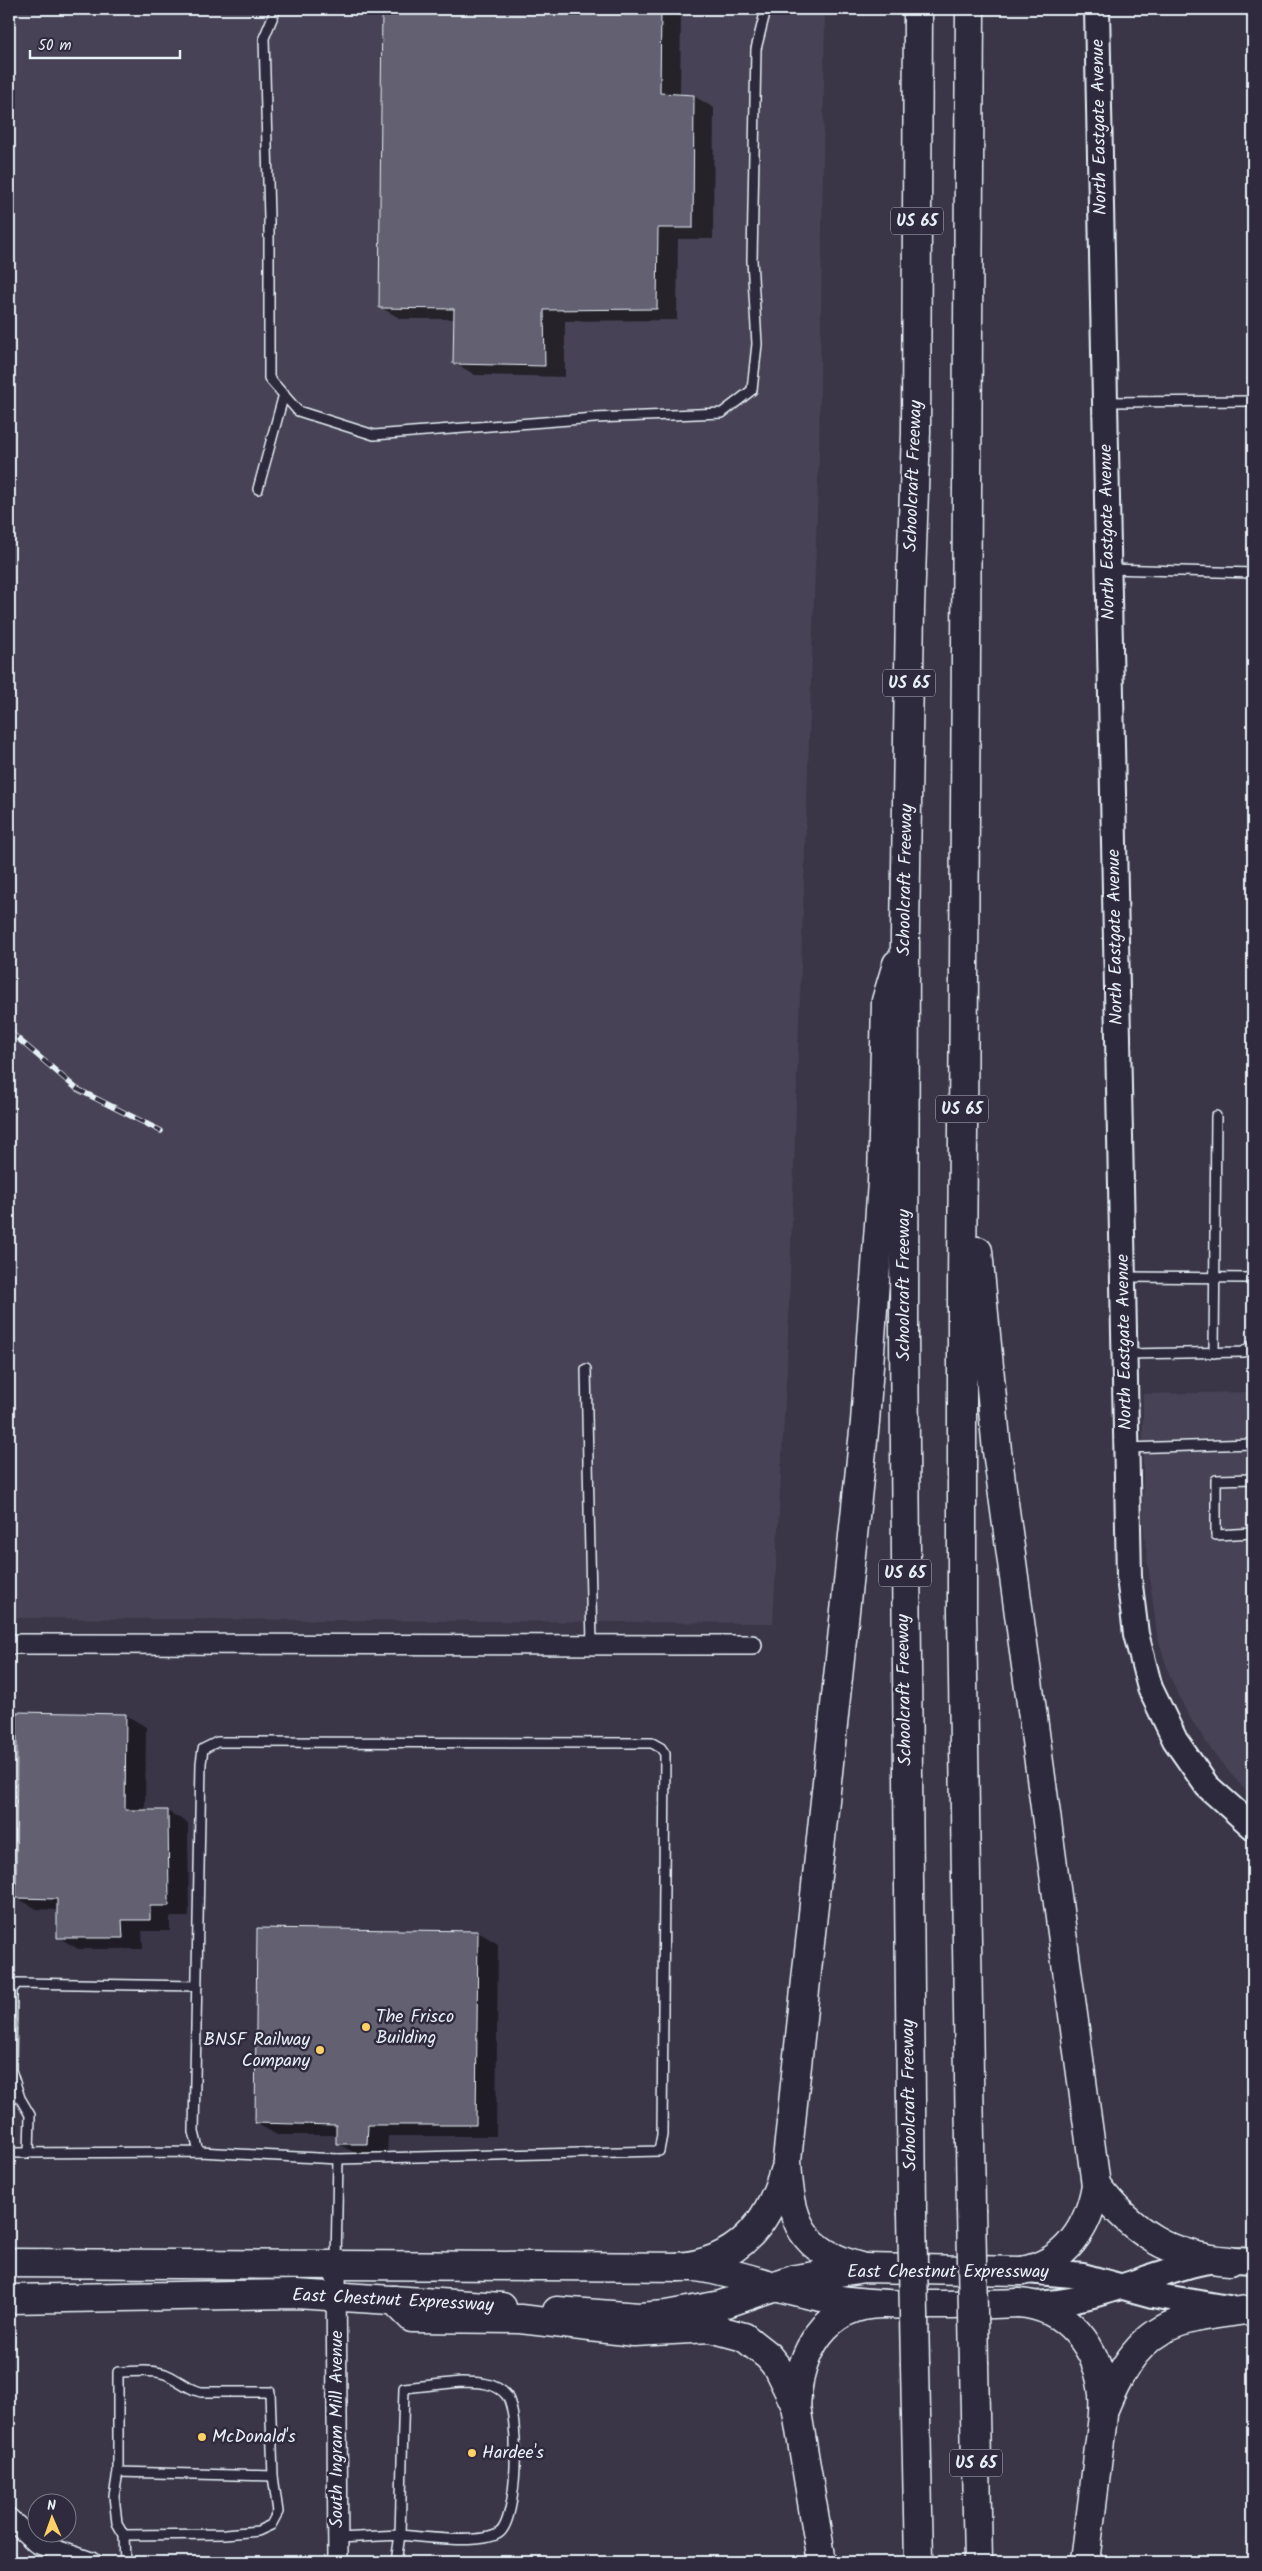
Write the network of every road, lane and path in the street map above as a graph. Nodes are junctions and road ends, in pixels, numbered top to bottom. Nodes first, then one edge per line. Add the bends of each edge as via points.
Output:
1 (276, 9) edge
2 (766, 9) edge
3 (918, 9) edge
4 (970, 9) edge
5 (1098, 9) edge
6 (284, 394) junction
7 (1253, 401) edge
8 (1106, 402) junction
9 (258, 489) dead end
10 (1109, 569) junction
11 (1253, 573) edge
12 (963, 908) junction
13 (906, 934) junction
14 (1216, 1116) dead end
15 (1124, 1277) junction
16 (1215, 1278) junction
17 (1253, 1278) edge
18 (1253, 1345) edge
19 (1214, 1352) junction
20 (1125, 1354) junction
21 (586, 1369) dead end
22 (1253, 1444) edge
23 (1127, 1448) junction
24 (1253, 1479) edge
25 (1253, 1533) edge
26 (9, 1644) edge
27 (592, 1644) junction
28 (752, 1645) dead end
29 (1253, 1827) edge
30 (197, 1986) junction
31 (199, 2152) junction
32 (9, 2153) edge
33 (29, 2153) junction
34 (338, 2159) junction
35 (787, 2160) junction
36 (1096, 2185) junction
37 (1242, 2261) edge
38 (9, 2263) edge
39 (336, 2265) junction
40 (677, 2267) junction
41 (864, 2268) junction
42 (1022, 2270) junction
43 (774, 2286) junction
44 (1123, 2287) junction
45 (336, 2296) junction
46 (9, 2299) edge
47 (394, 2300) junction
48 (1018, 2303) junction
49 (884, 2304) junction
50 (1251, 2311) edge
51 (796, 2406) junction
52 (1104, 2410) junction
53 (118, 2472) junction
54 (273, 2476) junction
55 (9, 2518) edge
56 (400, 2535) junction
57 (124, 2536) junction
58 (338, 2538) junction
59 (91, 2562) edge
60 (126, 2562) edge
61 (338, 2562) edge
62 (396, 2562) edge
63 (822, 2562) edge
64 (918, 2562) edge
65 (978, 2562) edge
66 (1085, 2562) edge

1 - 6 lane via 264,38 269,378
2 - 6 lane via 756,48 752,260 757,344 752,390 722,413 595,418 374,435 298,411
3 - 13 main road, Schoolcraft Freeway / US 65 via 916,432 910,607
4 - 12 main road, US 65
5 - 8 street, North Eastgate Avenue
6 - 9 lane
7 - 8 lane
8 - 10 street, North Eastgate Avenue
10 - 11 lane
10 - 15 street, North Eastgate Avenue
12 - 36 main road via 977,1243 989,1381
12 - 65 main road, US 65, bridge via 962,1611
13 - 35 main road via 886,1001 882,1182 871,1352
13 - 64 main road, Schoolcraft Freeway / US 65, bridge via 905,1621
14 - 16 lane
15 - 16 lane
15 - 20 street, North Eastgate Avenue
16 - 17 lane
16 - 19 lane
18 - 19 lane via 1243,1352
19 - 20 lane
20 - 23 street, North Eastgate Avenue
21 - 27 lane
22 - 23 lane
23 - 29 street, North Eastgate Avenue via 1129,1577 1136,1634 1150,1688 1175,1740 1207,1786
24 - 25 lane via 1216,1480 1216,1535
26 - 27 street
27 - 28 street
30 - 31 lane via 194,2132
30 - 33 lane via 17,1983 12,1990 10,2070 30,2115
30 - 34 lane via 201,1763 204,1748 217,1742 643,1742 661,1748 665,1754 662,2135 659,2151
31 - 33 lane
31 - 34 lane
32 - 33 lane
34 - 39 lane
35 - 40 main road via 771,2208 752,2233 717,2258
35 - 41 main road via 789,2193 798,2227 809,2240 830,2255
36 - 37 main road via 1134,2227 1164,2246 1197,2257
36 - 42 main road via 1089,2214 1075,2239 1045,2264
37 - 44 street, East Chestnut Expressway via 1205,2262
38 - 39 main road, East Chestnut Expressway
39 - 40 main road, East Chestnut Expressway
39 - 45 street, South Ingram Mill Avenue
40 - 43 main road, East Chestnut Expressway via 716,2270
41 - 42 main road, East Chestnut Expressway
41 - 43 main road, East Chestnut Expressway via 820,2274
42 - 44 street, East Chestnut Expressway via 1083,2276
43 - 47 main road, East Chestnut Expressway via 721,2305 639,2317
43 - 49 main road, East Chestnut Expressway via 828,2298
44 - 48 street, East Chestnut Expressway via 1082,2299
44 - 50 street, East Chestnut Expressway via 1181,2301
45 - 46 main road, East Chestnut Expressway
45 - 47 main road, East Chestnut Expressway
45 - 58 street, South Ingram Mill Avenue
47 - 51 main road via 412,2318 520,2319 634,2332 723,2330 744,2337 768,2356 777,2366
48 - 49 main road, East Chestnut Expressway
48 - 52 main road via 1054,2312 1084,2340 1101,2380
49 - 51 main road via 859,2306 837,2317 820,2333 804,2362
50 - 52 main road via 1195,2318 1161,2330 1128,2362
51 - 63 main road
52 - 66 main road
53 - 54 lane
53 - 54 lane via 118,2372 156,2372 200,2392 270,2392
53 - 57 lane via 114,2496 117,2523
54 - 57 lane via 278,2512 271,2525 258,2532
55 - 59 street via 36,2543
56 - 56 lane via 474,2539 498,2534 506,2526 513,2487 516,2439 514,2412 506,2395 483,2382 404,2388
56 - 58 lane
56 - 62 lane
57 - 60 lane
58 - 61 street, South Ingram Mill Avenue

